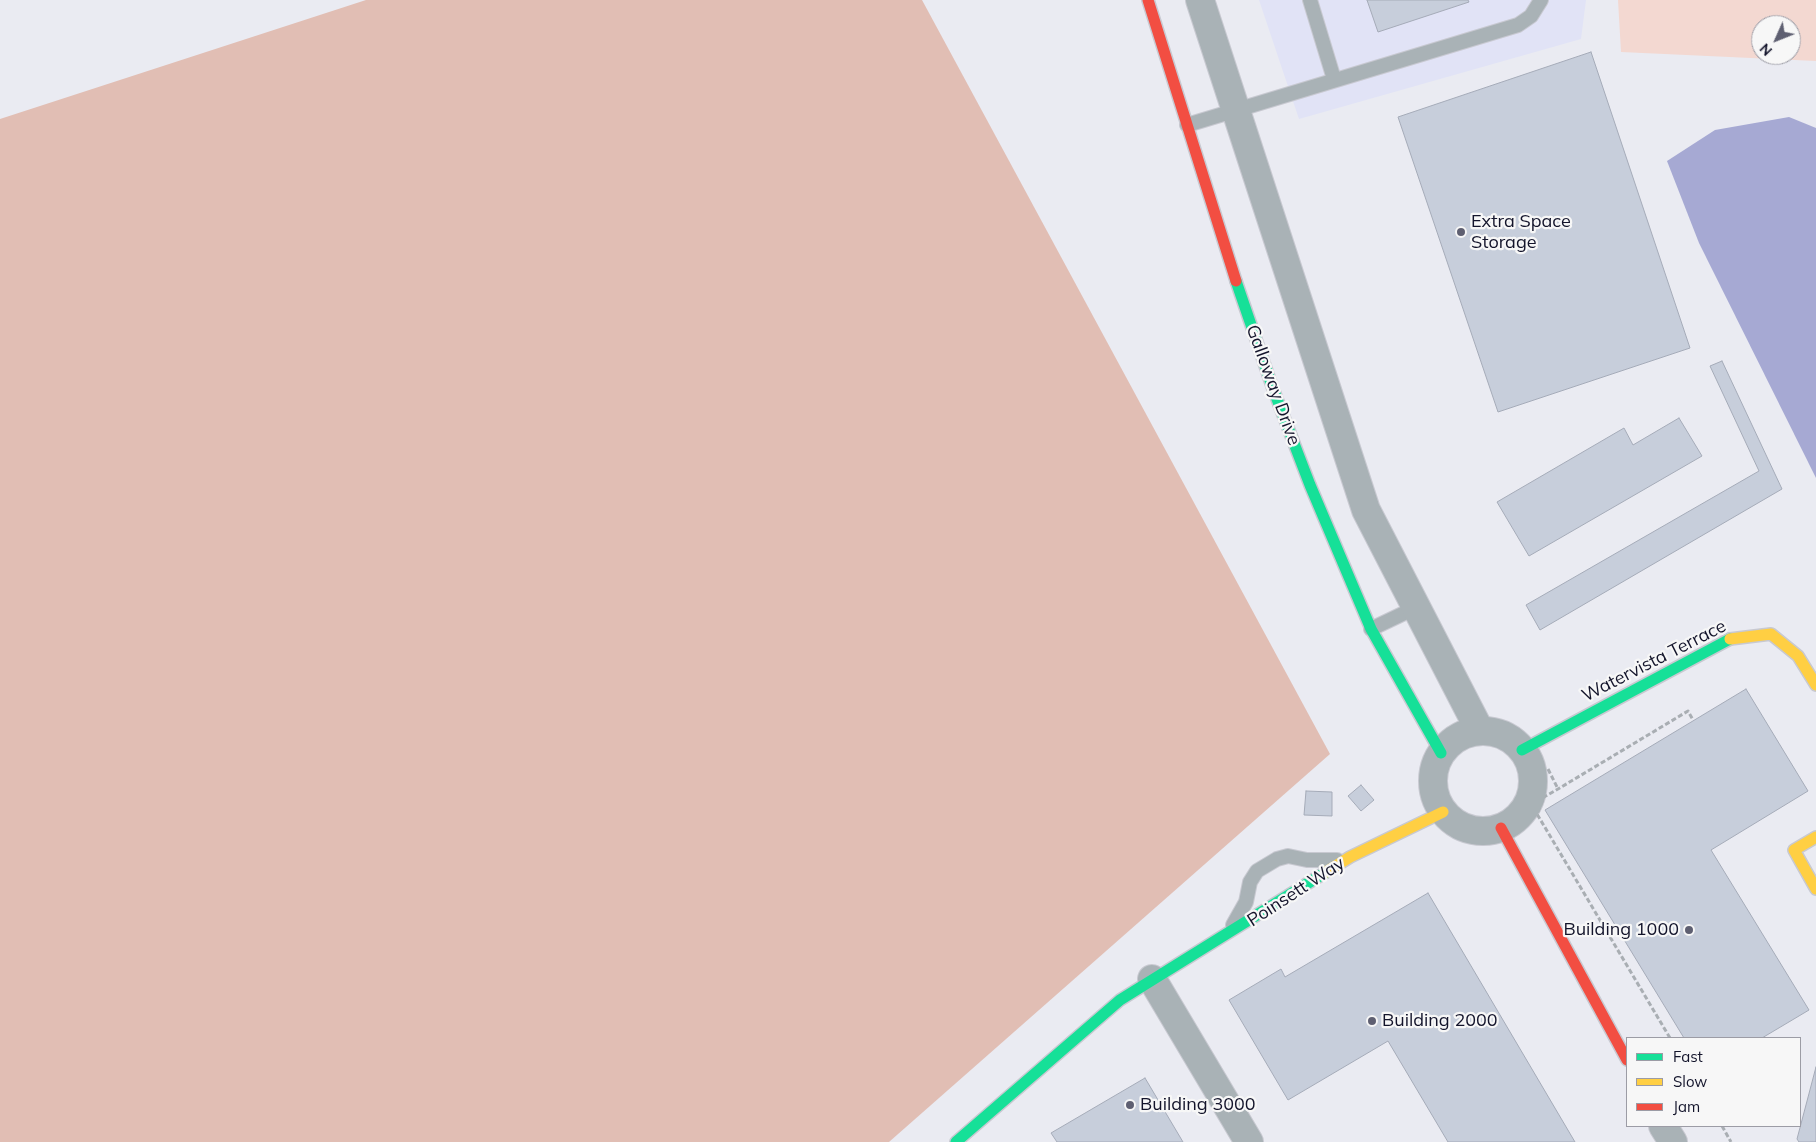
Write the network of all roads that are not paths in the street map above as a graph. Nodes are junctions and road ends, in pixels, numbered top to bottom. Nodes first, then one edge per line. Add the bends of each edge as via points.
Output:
1 (1148, 0) edge
2 (1200, 0) edge
3 (1310, 0) edge
4 (1541, 0) edge
5 (1334, 79) junction
6 (1236, 111) junction
7 (1187, 125) junction
8 (1417, 607) junction
9 (1371, 629) junction
10 (1816, 685) edge
11 (1480, 731) junction
12 (1522, 750) junction
13 (1441, 753) junction
14 (1443, 812) junction
15 (1501, 828) junction
16 (1816, 837) edge
17 (1350, 857) junction
18 (1816, 889) edge
19 (1226, 936) junction
20 (1152, 979) junction
21 (1626, 1058) edge
22 (1664, 1127) edge
23 (956, 1142) edge
24 (1249, 1142) edge
25 (1673, 1142) edge

1 - 7 street, Galloway Drive
2 - 6 street
3 - 5 lane
4 - 5 lane via 1531,16 1518,25
5 - 6 lane
6 - 7 lane
6 - 8 street via 1366,510
7 - 9 street, Galloway Drive via 1272,386
8 - 9 lane
8 - 11 street
9 - 13 street, Galloway Drive
10 - 12 street, Watervista Terrace via 1798,656 1771,634 1732,638
11 - 12 street via 1506,737
11 - 13 street via 1452,741
12 - 15 street via 1530,763 1533,778 1531,794 1525,809 1514,821
13 - 14 street via 1434,767 1432,783 1435,798
14 - 15 street via 1454,823 1469,830 1485,832
14 - 17 street, Poinsett Way
15 - 21 street
16 - 18 street via 1794,850
17 - 19 street, Poinsett Way
17 - 19 lane via 1326,861 1288,856 1258,871 1250,882 1246,902
19 - 20 street, Poinsett Way
20 - 23 street, Poinsett Way via 1120,1000
20 - 24 street
22 - 25 street

